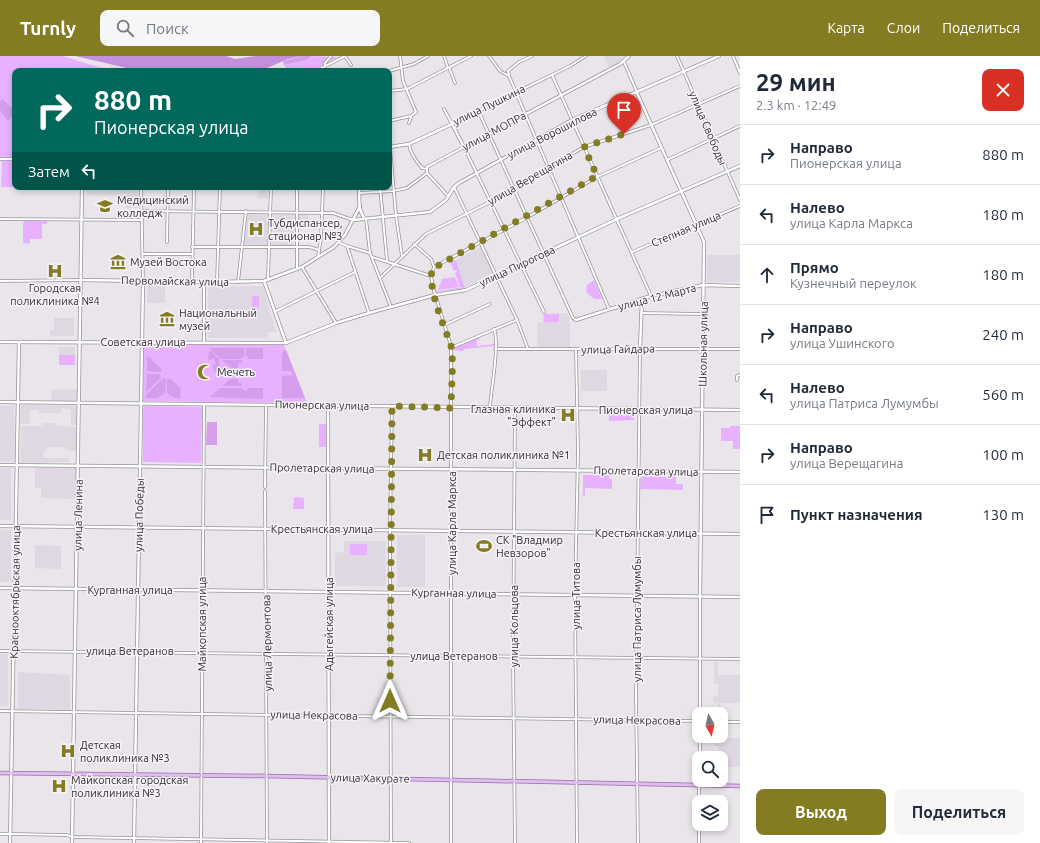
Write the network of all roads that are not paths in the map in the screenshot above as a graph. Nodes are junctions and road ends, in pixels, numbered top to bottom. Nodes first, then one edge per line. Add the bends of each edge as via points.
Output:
1 (331, 56) edge
2 (345, 56) edge
3 (400, 56) edge
4 (428, 56) edge
5 (444, 56) edge
6 (471, 56) edge
7 (489, 56) edge
8 (532, 56) edge
9 (586, 56) edge
10 (629, 56) edge
11 (677, 56) edge
12 (719, 56) edge
13 (733, 56) edge
14 (524, 57) edge
15 (624, 62) junction
16 (351, 65) dead end
17 (325, 66) junction
18 (449, 67) junction
19 (321, 68) edge
20 (401, 68) junction
21 (392, 70) edge
22 (684, 71) junction
23 (740, 73) edge
24 (552, 75) junction
25 (509, 76) junction
26 (455, 83) dead end
27 (740, 86) edge
28 (407, 89) junction
29 (392, 91) edge
30 (515, 91) junction
31 (637, 93) junction
32 (561, 95) junction
33 (699, 105) junction
34 (444, 109) dead end
35 (478, 110) junction
36 (525, 114) junction
37 (411, 117) junction
38 (392, 120) edge
39 (572, 120) junction
40 (408, 123) dead end
41 (452, 124) junction
42 (651, 125) junction
43 (740, 126) edge
44 (488, 134) junction
45 (712, 138) junction
46 (535, 139) junction
47 (409, 144) junction
48 (392, 147) edge
49 (464, 147) junction
50 (584, 147) junction
51 (661, 148) junction
52 (0, 159) edge
53 (12, 159) edge
54 (500, 159) junction
55 (666, 160) junction
56 (740, 166) edge
57 (548, 167) junction
58 (427, 169) junction
59 (727, 171) junction
60 (476, 173) junction
61 (427, 174) junction
62 (392, 176) edge
63 (597, 176) junction
64 (454, 187) junction
65 (513, 188) junction
66 (82, 190) edge
67 (141, 190) edge
68 (168, 190) edge
69 (194, 190) edge
70 (220, 190) edge
71 (270, 190) edge
72 (297, 190) edge
73 (323, 190) edge
74 (360, 190) edge
75 (393, 191) junction
76 (380, 192) junction
77 (680, 192) junction
78 (360, 193) junction
79 (448, 197) junction
80 (561, 198) junction
81 (740, 200) edge
82 (490, 202) junction
83 (360, 206) junction
84 (740, 206) edge
85 (219, 210) junction
86 (141, 211) junction
87 (168, 211) junction
88 (193, 211) junction
89 (246, 211) junction
90 (269, 212) junction
91 (296, 212) junction
92 (322, 212) junction
93 (467, 213) junction
94 (396, 216) junction
95 (382, 218) junction
96 (526, 218) junction
97 (0, 219) edge
98 (82, 219) junction
99 (366, 219) junction
100 (617, 219) junction
101 (142, 220) junction
102 (353, 220) junction
103 (695, 225) junction
104 (503, 230) junction
105 (579, 237) junction
106 (167, 242) dead end
107 (340, 243) junction
108 (481, 243) junction
109 (414, 244) junction
110 (242, 246) junction
111 (347, 246) junction
112 (192, 247) junction
113 (218, 247) junction
114 (269, 247) junction
115 (296, 247) junction
116 (318, 250) junction
117 (632, 252) junction
118 (370, 253) junction
119 (143, 254) junction
120 (192, 254) junction
121 (543, 254) junction
122 (402, 256) junction
123 (318, 257) junction
124 (372, 257) junction
125 (387, 262) junction
126 (394, 264) junction
127 (520, 265) junction
128 (302, 267) junction
129 (434, 267) junction
130 (297, 269) junction
131 (355, 272) junction
132 (431, 276) junction
133 (497, 276) junction
134 (381, 277) junction
135 (81, 280) junction
136 (266, 280) junction
137 (0, 281) edge
138 (142, 281) junction
139 (192, 281) junction
140 (204, 282) junction
141 (217, 282) junction
142 (238, 282) junction
143 (703, 285) junction
144 (740, 286) edge
145 (316, 291) junction
146 (435, 295) junction
147 (651, 296) junction
148 (642, 300) junction
149 (490, 304) dead end
150 (391, 307) junction
151 (609, 309) junction
152 (276, 311) junction
153 (544, 312) dead end
154 (369, 313) junction
155 (642, 313) junction
156 (703, 314) junction
157 (517, 320) junction
158 (576, 320) joint
159 (336, 323) junction
160 (444, 325) junction
161 (494, 330) junction
162 (0, 342) edge
163 (19, 342) junction
164 (80, 342) junction
165 (142, 342) junction
166 (204, 343) junction
167 (286, 343) junction
168 (451, 346) junction
169 (640, 348) junction
170 (702, 348) junction
171 (496, 349) junction
172 (528, 349) junction
173 (740, 349) edge
174 (576, 350) junction
175 (740, 375) edge
176 (736, 380) dead end
177 (0, 402) edge
178 (18, 403) junction
179 (79, 404) junction
180 (141, 404) junction
181 (204, 404) junction
182 (266, 405) junction
183 (328, 405) junction
184 (392, 406) junction
185 (451, 408) junction
186 (490, 408) junction
187 (515, 409) junction
188 (577, 410) junction
189 (639, 410) junction
190 (702, 410) junction
191 (740, 410) edge
192 (0, 465) edge
193 (17, 465) junction
194 (79, 466) junction
195 (139, 466) junction
196 (203, 467) junction
197 (266, 468) junction
198 (328, 468) junction
199 (391, 469) junction
200 (452, 470) junction
201 (514, 470) junction
202 (578, 470) junction
203 (639, 471) junction
204 (702, 471) junction
205 (740, 472) edge
206 (265, 487) dead end
207 (265, 491) dead end
208 (0, 526) edge
209 (16, 527) junction
210 (77, 527) junction
211 (138, 527) junction
212 (203, 528) junction
213 (266, 529) junction
214 (328, 530) junction
215 (390, 530) junction
216 (451, 531) junction
217 (514, 532) junction
218 (576, 533) junction
219 (638, 534) junction
220 (701, 534) junction
221 (740, 534) edge
222 (0, 588) edge
223 (15, 589) junction
224 (77, 589) junction
225 (137, 590) junction
226 (202, 590) junction
227 (266, 591) junction
228 (328, 591) junction
229 (390, 593) junction
230 (452, 593) junction
231 (514, 594) junction
232 (576, 594) junction
233 (638, 596) junction
234 (700, 596) junction
235 (740, 596) edge
236 (0, 651) edge
237 (14, 651) junction
238 (76, 651) junction
239 (136, 651) junction
240 (203, 652) junction
241 (267, 653) junction
242 (328, 654) junction
243 (391, 655) junction
244 (452, 655) junction
245 (513, 656) junction
246 (576, 657) junction
247 (637, 657) junction
248 (700, 658) junction
249 (740, 659) edge
250 (700, 707) edge
251 (0, 711) edge
252 (12, 712) junction
253 (75, 712) junction
254 (136, 713) junction
255 (202, 714) junction
256 (267, 715) junction
257 (329, 715) junction
258 (390, 716) junction
259 (451, 717) junction
260 (515, 718) junction
261 (576, 719) junction
262 (637, 720) junction
263 (692, 721) edge
264 (728, 722) edge
265 (740, 722) edge
266 (0, 773) edge
267 (11, 773) junction
268 (73, 773) junction
269 (134, 774) junction
270 (201, 775) junction
271 (268, 776) junction
272 (329, 778) junction
273 (391, 779) junction
274 (451, 780) junction
275 (515, 781) junction
276 (577, 782) junction
277 (638, 783) junction
278 (692, 785) edge
279 (728, 786) edge
280 (740, 786) edge
281 (699, 831) edge
282 (0, 834) edge
283 (10, 834) junction
284 (72, 837) junction
285 (134, 837) junction
286 (201, 839) junction
287 (267, 842) edge
288 (329, 842) edge
289 (10, 843) edge
290 (72, 843) edge
291 (134, 843) edge
292 (201, 843) edge
293 (391, 843) edge
294 (409, 843) edge
295 (451, 843) edge
296 (515, 843) edge
297 (577, 843) edge
298 (638, 843) edge
299 (699, 843) edge

1 - 17 street
2 - 16 street
2 - 17 street
3 - 20 street
4 - 20 street
5 - 18 street
6 - 18 street
7 - 25 street via 500,71
8 - 14 street
9 - 24 street, улица Пушкина
10 - 15 street, улица МОПРа
11 - 22 street, улица Свободы
12 - 22 street, улица Ворошилова
13 - 23 street
14 - 25 street via 508,71
15 - 31 street, Школьная улица
15 - 32 street, улица МОПРа
17 - 19 street
18 - 26 street
18 - 28 street
20 - 21 street
20 - 28 street
22 - 31 street, улица Ворошилова
22 - 33 street, улица Свободы
24 - 30 street, улица Пушкина
24 - 32 street
25 - 30 street
27 - 33 street, улица Верещагина
28 - 29 street
28 - 37 street via 416,112
30 - 35 street, улица Пушкина
30 - 36 street
31 - 39 street, улица Ворошилова
31 - 42 street, Школьная улица
32 - 36 street, улица МОПРа
32 - 39 street
33 - 42 street, улица Верещагина
33 - 45 street, улица Свободы
34 - 41 street
35 - 41 street, улица Пушкина
35 - 44 street
36 - 44 street, улица МОПРа
36 - 46 street
37 - 38 street
37 - 40 street
39 - 46 street, улица Ворошилова
39 - 50 street
41 - 47 street, улица Пушкина
41 - 49 street
42 - 50 street, улица Верещагина
42 - 51 street, Школьная улица
43 - 45 street
44 - 49 street, улица МОПРа
44 - 54 street
45 - 55 street
45 - 59 street, улица Свободы
46 - 54 street, улица Ворошилова
46 - 57 street
47 - 48 street, улица Пушкина
47 - 58 street via 419,165
49 - 58 street, улица МОПРа
49 - 60 street
50 - 57 street, улица Верещагина
50 - 63 street
51 - 55 street, Школьная улица
51 - 63 street
52 - 53 street
54 - 60 street, улица Ворошилова
54 - 65 street
55 - 77 street, Школьная улица
56 - 59 street, улица Пирогова
57 - 65 street, улица Верещагина
57 - 80 street
58 - 61 street
59 - 77 street, улица Пирогова
59 - 81 street, улица Свободы
60 - 64 street, улица Ворошилова
60 - 82 street
61 - 75 street via 407,188
61 - 79 street
62 - 75 street
63 - 80 street
63 - 100 street
64 - 79 street
64 - 93 street
65 - 82 street, улица Верещагина
65 - 96 street
66 - 98 street, улица Ленина
67 - 86 street, улица Победы
68 - 87 street
69 - 88 street
70 - 85 street
71 - 90 street
72 - 91 street
73 - 92 street
74 - 78 street
75 - 76 street
75 - 94 street
76 - 78 street
76 - 95 street
77 - 100 street, улица Пирогова
77 - 103 street, Школьная улица
78 - 83 street
79 - 94 street via 430,212
80 - 96 street
80 - 105 street
82 - 93 street, улица Верещагина
82 - 104 street
83 - 99 street via 362,216
83 - 102 street
84 - 103 street, Степная улица
85 - 88 street
85 - 89 street
85 - 113 street
86 - 87 street
86 - 101 street, улица Победы
87 - 88 street
87 - 106 street
88 - 112 street
89 - 90 street
89 - 110 street
90 - 91 street
90 - 114 street
91 - 92 street
91 - 115 street
92 - 102 street via 336,213
92 - 116 street
93 - 108 street
93 - 109 street, улица Верещагина via 426,234
94 - 95 street
94 - 122 street
95 - 99 street
95 - 125 street
96 - 104 street
96 - 121 street
97 - 98 street
98 - 101 street
98 - 135 street, улица Ленина
99 - 102 street
99 - 118 street
100 - 105 street, улица Пирогова
100 - 117 street
101 - 119 street, улица Победы
102 - 107 street
103 - 117 street, Степная улица
103 - 143 street, Школьная улица via 704,242
104 - 108 street
104 - 127 street
105 - 121 street, улица Пирогова
105 - 151 street
107 - 111 street
107 - 123 street, Первомайская улица
108 - 129 street
108 - 133 street
109 - 122 street, улица Верещагина
109 - 129 street via 431,259
110 - 113 street
110 - 114 street
110 - 142 street
111 - 118 street
111 - 131 street
112 - 113 street
112 - 120 street
113 - 141 street
114 - 115 street
114 - 136 street
115 - 116 street
115 - 130 street
116 - 123 street
117 - 147 street
118 - 124 street
119 - 120 street
119 - 138 street, улица Победы
120 - 139 street
121 - 127 street, улица Пирогова
121 - 158 street
122 - 126 street, улица Верещагина
123 - 128 street, Первомайская улица
124 - 125 street
124 - 134 street
125 - 126 street
126 - 132 street
126 - 134 street, улица Верещагина
127 - 133 street, улица Пирогова
127 - 153 street
128 - 130 street, Первомайская улица
128 - 145 street
129 - 132 street
130 - 136 street, Первомайская улица
131 - 145 street
131 - 154 street
132 - 146 street, улица Карла Маркса
133 - 146 street, улица Пирогова via 466,290
133 - 157 street
134 - 150 street
135 - 137 street, Первомайская улица
135 - 138 street, Первомайская улица
135 - 164 street, улица Ленина
136 - 142 street, Первомайская улица
136 - 152 street
138 - 139 street, Первомайская улица
138 - 165 street, улица Победы
139 - 140 street, Первомайская улица
140 - 141 street, Первомайская улица
140 - 166 street
141 - 142 street, Первомайская улица
143 - 144 street, улица 12 Марта
143 - 147 street, улица 12 Марта
143 - 156 street, Школьная улица
145 - 152 street
145 - 159 street
146 - 150 street, улица Пирогова
146 - 160 street, улица Карла Маркса
147 - 148 street, улица 12 Марта
148 - 151 street, улица 12 Марта
148 - 155 street, улица Патриса Лумумбы
149 - 160 street
150 - 154 street, улица Пирогова
151 - 158 street, улица 12 Марта
152 - 167 street
154 - 159 street, улица Пирогова
155 - 156 street
155 - 169 street, улица Патриса Лумумбы
156 - 170 street, Школьная улица
157 - 161 street
157 - 172 street
159 - 167 street, улица Пирогова
160 - 168 street, улица Карла Маркса
161 - 168 street
161 - 171 street
162 - 163 street, Советская улица
163 - 164 street, Советская улица
163 - 178 street, Краснооктябрьская улица
164 - 165 street, Советская улица
164 - 179 street, улица Ленина
165 - 166 street, Советская улица
165 - 180 street, улица Победы
166 - 167 street, Советская улица
168 - 185 street, улица Карла Маркса
169 - 170 street, улица Гайдара
169 - 174 street, улица Гайдара
169 - 189 street, улица Патриса Лумумбы
170 - 173 street, улица Гайдара
170 - 190 street, Школьная улица
171 - 172 street, улица Гайдара
171 - 186 street
172 - 174 street, улица Гайдара
174 - 188 street, улица Титова
175 - 176 street
177 - 178 street, Пионерская улица
178 - 179 street, Пионерская улица
178 - 193 street, Краснооктябрьская улица
179 - 180 street, Пионерская улица
179 - 194 street, улица Ленина
180 - 181 street, Пионерская улица
180 - 195 street, улица Победы
181 - 182 street, Пионерская улица
181 - 196 street, Майкопская улица
182 - 183 street, Пионерская улица
182 - 197 street
183 - 184 street, Пионерская улица
183 - 198 street, Адыгейская улица
184 - 185 street, Пионерская улица
184 - 199 street
185 - 186 street, Пионерская улица
185 - 200 street, улица Карла Маркса
186 - 187 street, Пионерская улица
187 - 188 street, Пионерская улица
187 - 201 street, улица Кольцова
188 - 189 street, Пионерская улица
188 - 202 street, улица Титова
189 - 190 street, Пионерская улица
189 - 203 street, улица Патриса Лумумбы
190 - 191 street, Пионерская улица
190 - 204 street, Школьная улица
192 - 193 street, Пролетарская улица
193 - 194 street, Пролетарская улица
193 - 209 street, Краснооктябрьская улица
194 - 195 street, Пролетарская улица
194 - 210 street, улица Ленина
195 - 196 street, Пролетарская улица
195 - 211 street, улица Победы
196 - 197 street, Пролетарская улица
196 - 212 street, Майкопская улица
197 - 198 street, Пролетарская улица
197 - 206 street
198 - 199 street, Пролетарская улица
198 - 214 street, Адыгейская улица
199 - 200 street, Пролетарская улица
199 - 215 street
200 - 201 street, Пролетарская улица
200 - 216 street, улица Карла Маркса
201 - 202 street, Пролетарская улица
201 - 217 street, улица Кольцова
202 - 203 street, Пролетарская улица
202 - 218 street, улица Титова
203 - 204 street, Пролетарская улица
203 - 219 street, улица Патриса Лумумбы
204 - 205 street, Пролетарская улица
204 - 220 street, Школьная улица
207 - 213 street, улица Лермонтова
208 - 209 street, Крестьянская улица
209 - 210 street, Крестьянская улица
209 - 223 street, Краснооктябрьская улица
210 - 211 street, Крестьянская улица
210 - 224 street, улица Ленина
211 - 212 street, Крестьянская улица
211 - 225 street, улица Победы
212 - 213 street, Крестьянская улица
212 - 226 street, Майкопская улица
213 - 214 street, Крестьянская улица
213 - 227 street, улица Лермонтова
214 - 215 street, Крестьянская улица
214 - 228 street, Адыгейская улица
215 - 216 street, Крестьянская улица
215 - 229 street
216 - 217 street, Крестьянская улица
216 - 230 street, улица Карла Маркса
217 - 218 street, Крестьянская улица
217 - 231 street, улица Кольцова
218 - 219 street, Крестьянская улица
218 - 232 street, улица Титова
219 - 220 street, Крестьянская улица
219 - 233 street, улица Патриса Лумумбы
220 - 221 street, Крестьянская улица
220 - 234 street, Школьная улица
222 - 223 street, Курганная улица
223 - 224 street, Курганная улица
223 - 237 street, Краснооктябрьская улица
224 - 225 street, Курганная улица
224 - 238 street, улица Ленина
225 - 226 street, Курганная улица
225 - 239 street, улица Победы
226 - 227 street, Курганная улица
226 - 240 street, Майкопская улица
227 - 228 street, Курганная улица
227 - 241 street, улица Лермонтова
228 - 229 street, Курганная улица
228 - 242 street, Адыгейская улица
229 - 230 street, Курганная улица
229 - 243 street
230 - 231 street, Курганная улица
230 - 244 street, улица Карла Маркса
231 - 232 street, Курганная улица
231 - 245 street, улица Кольцова
232 - 233 street, Курганная улица
232 - 246 street, улица Титова
233 - 234 street, Курганная улица
233 - 247 street, улица Патриса Лумумбы
234 - 235 street, Курганная улица
234 - 248 street, Школьная улица
236 - 237 street, улица Ветеранов
237 - 238 street, улица Ветеранов
237 - 252 street, Краснооктябрьская улица
238 - 239 street, улица Ветеранов
238 - 253 street, улица Ленина
239 - 240 street, улица Ветеранов
239 - 254 street, улица Победы
240 - 241 street, улица Ветеранов
240 - 255 street, Майкопская улица
241 - 242 street, улица Ветеранов
241 - 256 street, улица Лермонтова
242 - 243 street, улица Ветеранов
242 - 257 street, Адыгейская улица
243 - 244 street, улица Ветеранов
243 - 258 street
244 - 245 street, улица Ветеранов
244 - 259 street, улица Карла Маркса
245 - 246 street, улица Ветеранов
245 - 260 street, улица Кольцова
246 - 247 street, улица Ветеранов
246 - 261 street, улица Титова
247 - 248 street, улица Ветеранов
247 - 262 street, улица Патриса Лумумбы
248 - 249 street, улица Ветеранов
248 - 250 street, Школьная улица
251 - 252 street, улица Некрасова
252 - 253 street, улица Некрасова
252 - 267 street, Краснооктябрьская улица
253 - 254 street, улица Некрасова
253 - 268 street, улица Ленина
254 - 255 street, улица Некрасова
254 - 269 street, улица Победы
255 - 256 street, улица Некрасова
255 - 270 street, Майкопская улица
256 - 257 street, улица Некрасова
256 - 271 street, улица Лермонтова
257 - 258 street, улица Некрасова
257 - 272 street, Адыгейская улица
258 - 259 street, улица Некрасова
258 - 273 street
259 - 260 street, улица Некрасова
259 - 274 street, улица Карла Маркса
260 - 261 street, улица Некрасова
260 - 275 street, улица Кольцова
261 - 262 street, улица Некрасова
261 - 276 street, улица Титова
262 - 263 street, улица Некрасова
262 - 277 street, улица Патриса Лумумбы
264 - 265 street
266 - 267 main road, улица Хакурате
267 - 268 main road, улица Хакурате
267 - 283 street, Краснооктябрьская улица
268 - 269 main road, улица Хакурате
268 - 284 street, улица Ленина
269 - 270 main road, улица Хакурате
269 - 285 street, улица Победы
270 - 271 main road, улица Хакурате
270 - 286 street, Майкопская улица
271 - 272 main road, улица Хакурате
271 - 287 street, улица Лермонтова
272 - 273 main road, улица Хакурате
272 - 288 street, Адыгейская улица
273 - 274 main road, улица Хакурате
273 - 293 street
274 - 275 main road, улица Хакурате
274 - 295 street, улица Карла Маркса
275 - 276 main road, улица Хакурате
275 - 296 street, улица Кольцова
276 - 277 main road, улица Хакурате
276 - 297 street, улица Титова
277 - 278 main road, улица Хакурате
277 - 298 street, улица Патриса Лумумбы
279 - 280 main road, улица Хакурате
281 - 299 street
282 - 283 street
283 - 284 street
283 - 289 street, Краснооктябрьская улица
284 - 285 street
284 - 290 street, улица Ленина
285 - 286 street
285 - 291 street, улица Победы
286 - 287 street
286 - 292 street, Майкопская улица
287 - 288 street
288 - 293 street
293 - 294 street

